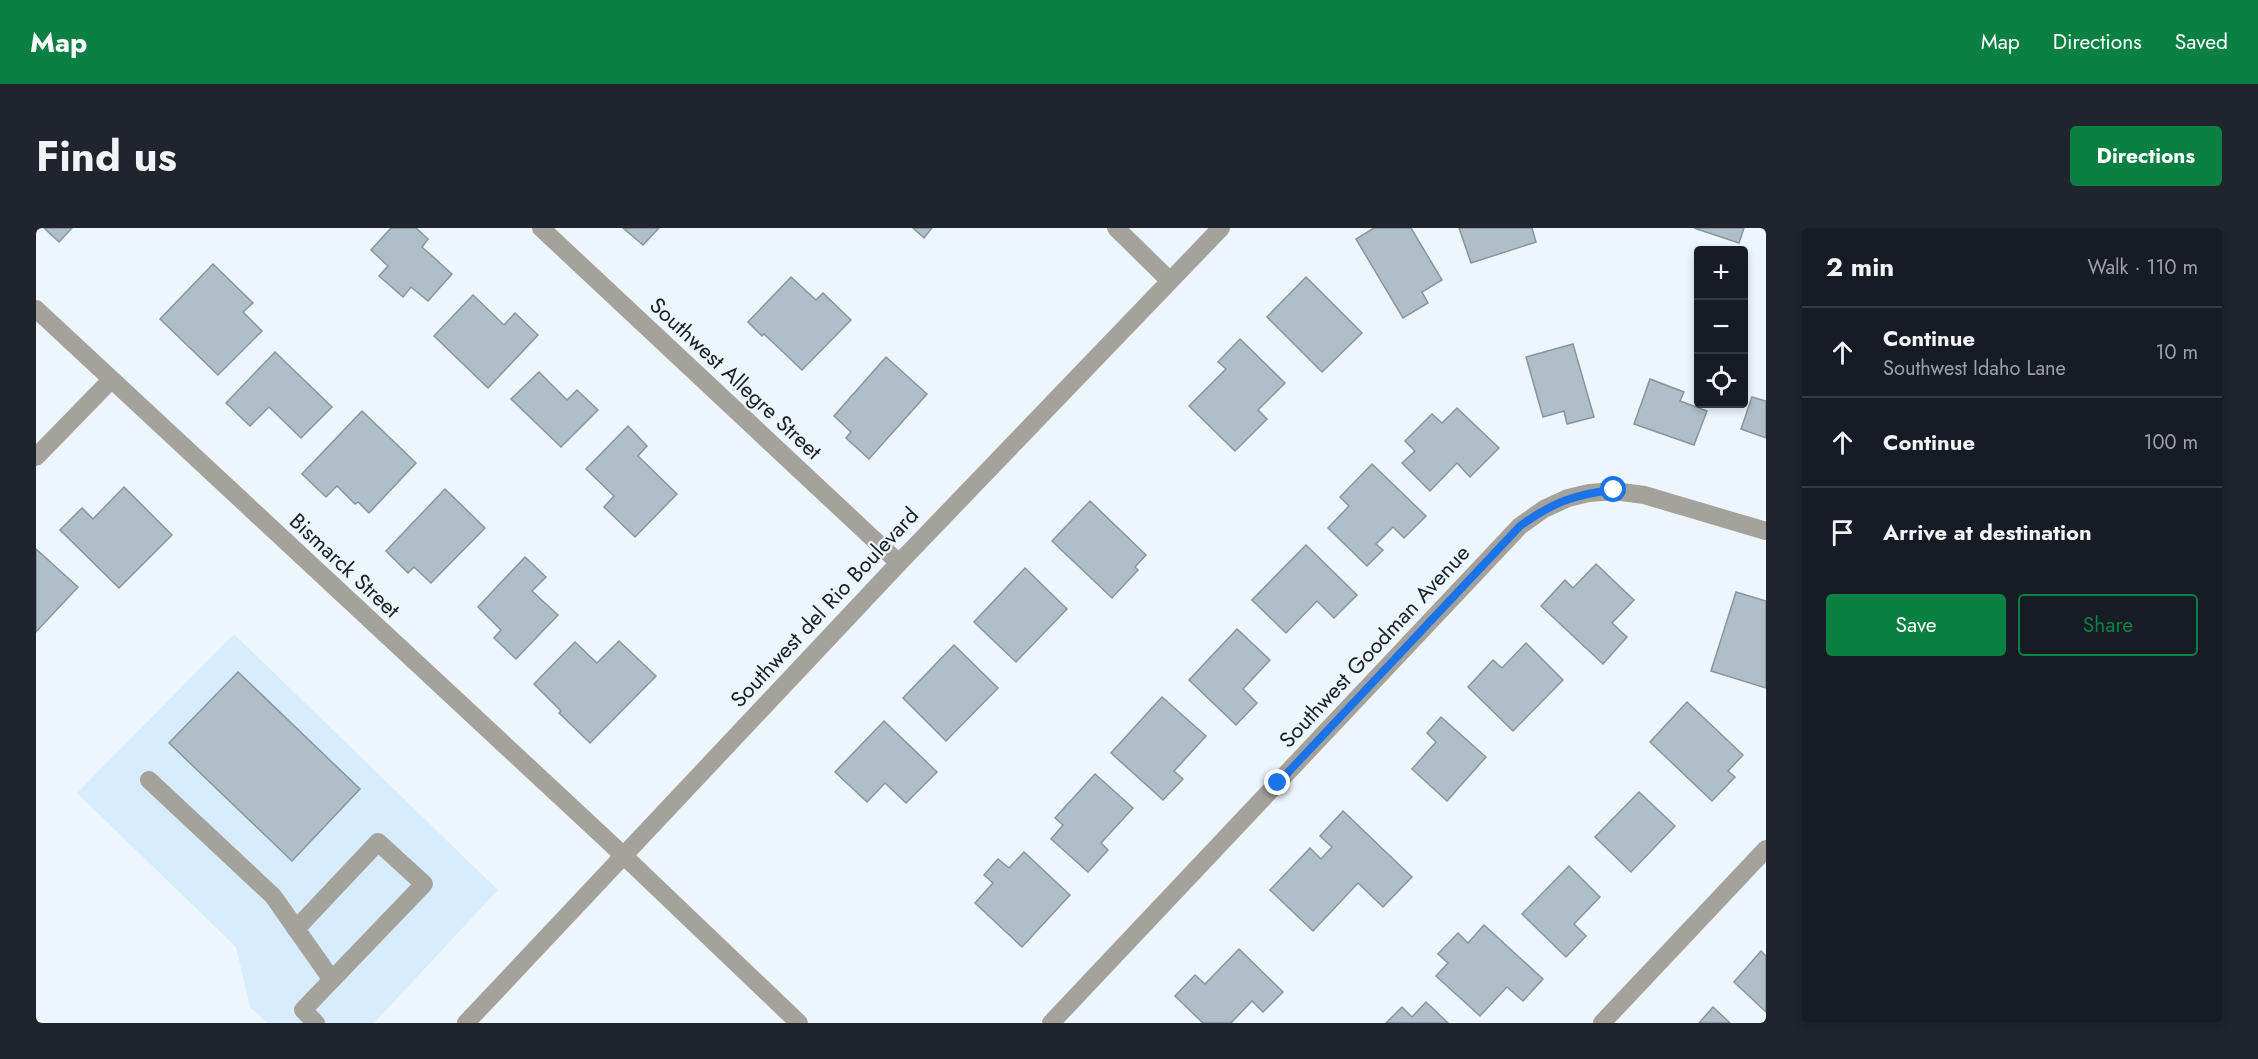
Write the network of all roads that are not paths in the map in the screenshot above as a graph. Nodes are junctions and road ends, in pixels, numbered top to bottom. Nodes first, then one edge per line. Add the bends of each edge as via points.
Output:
1 (541, 228) edge
2 (1116, 228) edge
3 (1221, 228) edge
4 (1169, 280) junction
5 (36, 309) edge
6 (111, 380) junction
7 (36, 457) edge
8 (1766, 531) edge
9 (899, 563) junction
10 (149, 780) dead end
11 (1766, 849) edge
12 (622, 855) junction
13 (296, 928) junction
14 (332, 981) junction
15 (316, 1023) edge
16 (466, 1023) edge
17 (798, 1023) edge
18 (1051, 1023) edge
19 (1602, 1023) edge

1 - 9 street, Southwest Allegre Street
2 - 4 street
3 - 4 street, Southwest del Rio Boulevard
4 - 9 street, Southwest del Rio Boulevard
5 - 6 street, Bismarck Street
6 - 7 street
6 - 12 street, Bismarck Street
8 - 18 street, Southwest Goodman Avenue via 1614,490 1568,498 1544,509 1520,526
9 - 12 street, Southwest del Rio Boulevard
10 - 13 street via 273,896
11 - 19 street
12 - 16 street, Southwest del Rio Boulevard
12 - 17 street, Bismarck Street
13 - 14 street
13 - 14 street via 378,842 424,885
14 - 15 street via 303,1010

